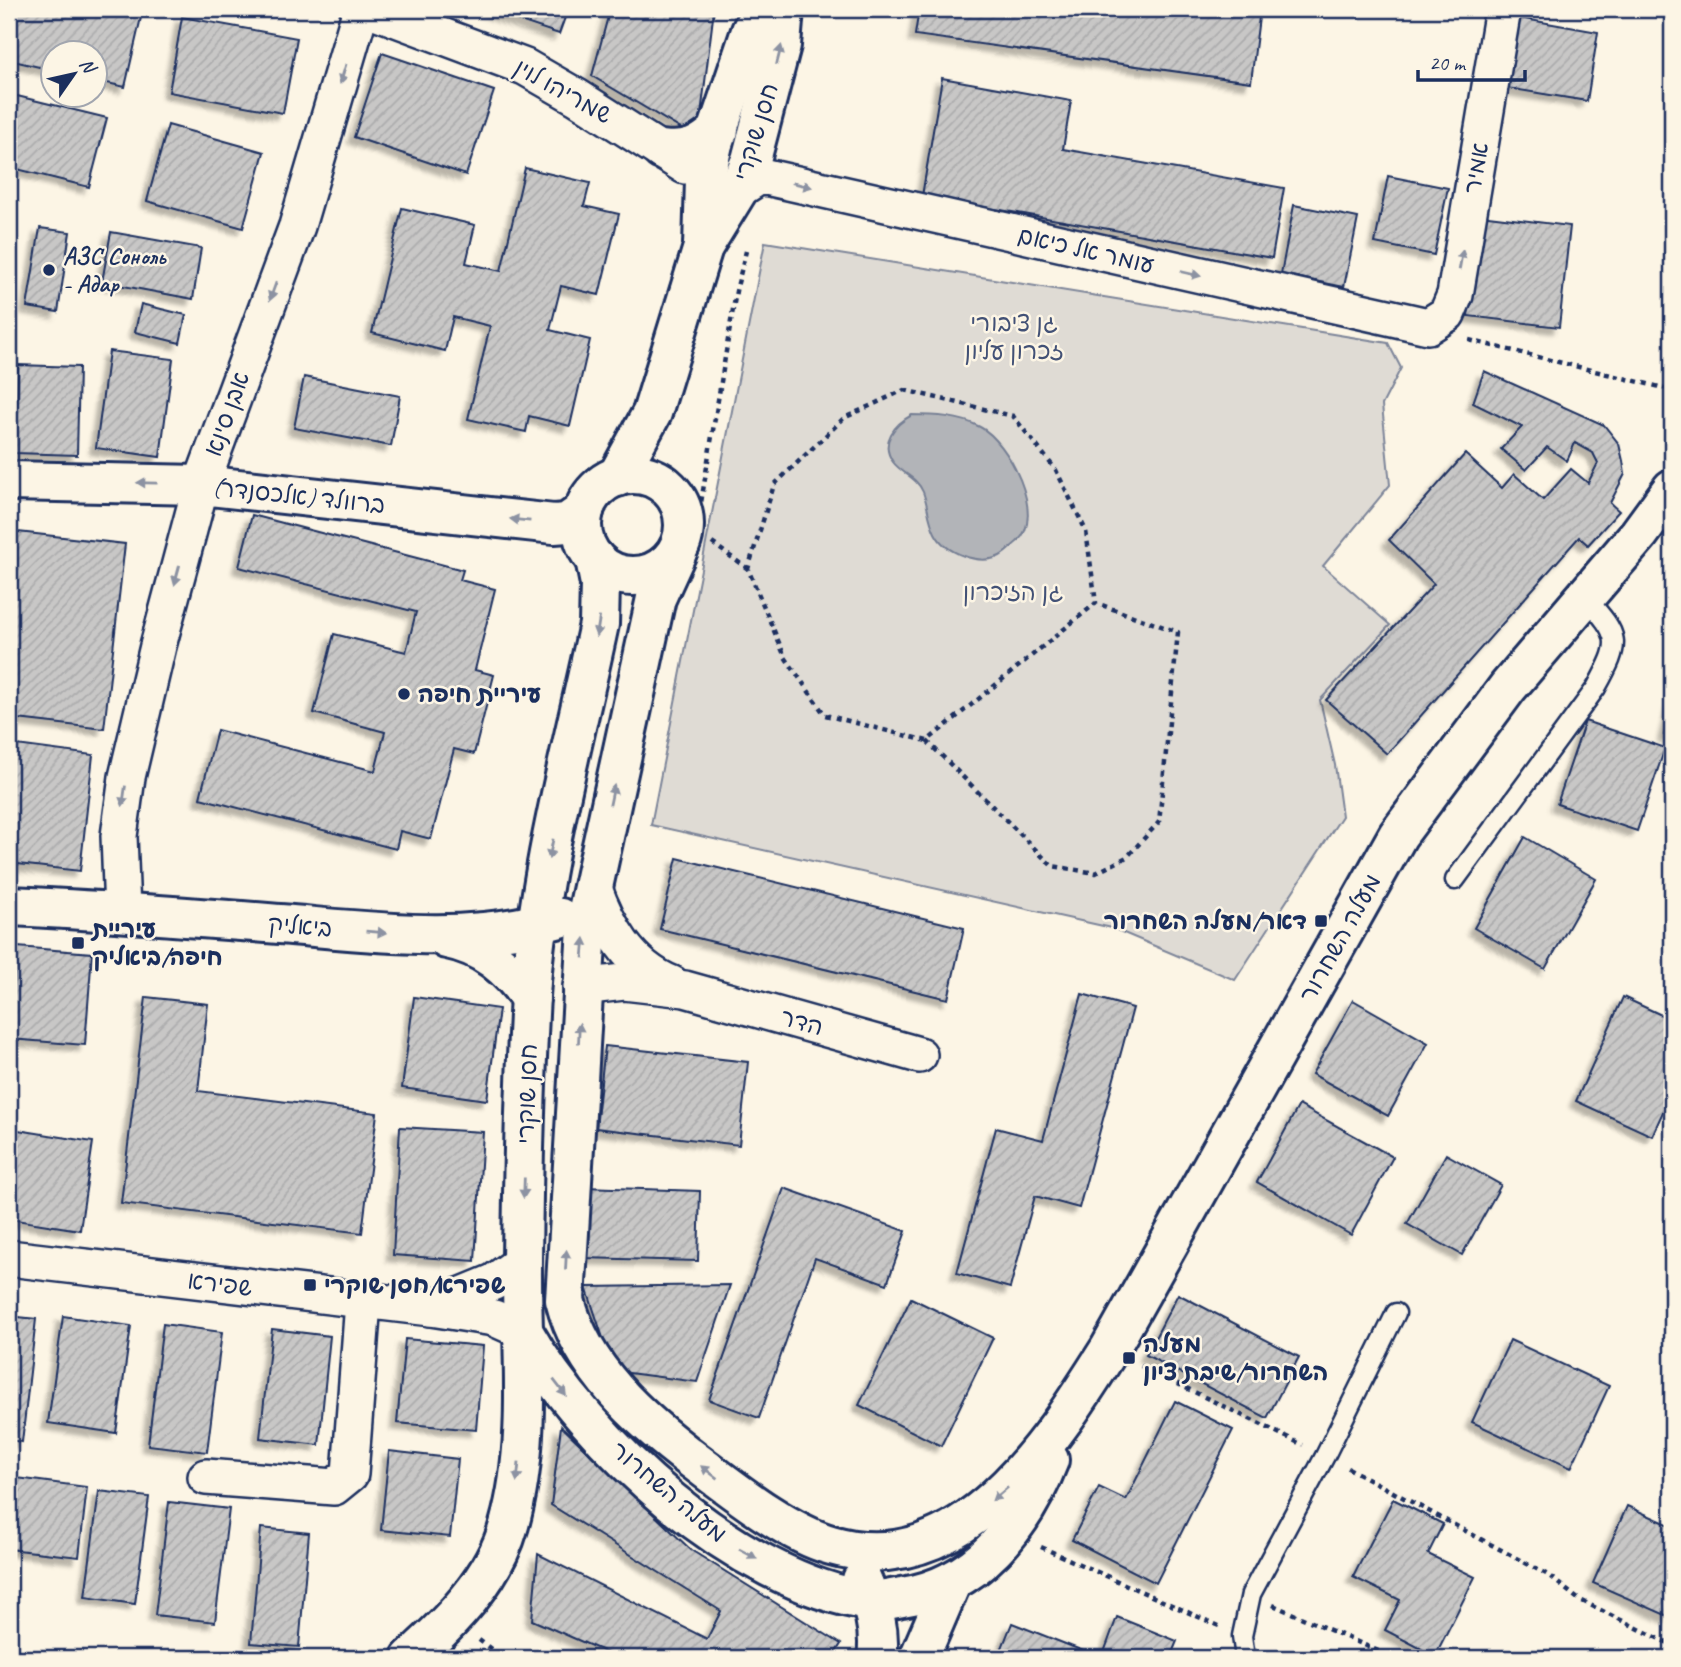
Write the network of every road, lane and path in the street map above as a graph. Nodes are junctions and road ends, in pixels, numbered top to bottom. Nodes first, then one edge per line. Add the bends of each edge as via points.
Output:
1 (361, 9) edge
2 (370, 9) edge
3 (762, 9) edge
4 (784, 9) edge
5 (1503, 9) edge
6 (719, 130) junction
7 (662, 150) junction
8 (724, 214) junction
9 (1437, 320) junction
10 (1672, 390) edge
11 (652, 412) junction
12 (617, 477) junction
13 (9, 481) edge
14 (201, 485) junction
15 (1672, 489) edge
16 (674, 495) junction
17 (584, 511) junction
18 (687, 542) junction
19 (595, 559) junction
20 (1586, 597) junction
21 (1096, 603) junction
22 (927, 741) junction
23 (1455, 880) dead end
24 (590, 898) junction
25 (9, 906) edge
26 (122, 911) junction
27 (537, 925) junction
28 (435, 937) junction
29 (582, 987) junction
30 (685, 989) junction
31 (530, 998) junction
32 (919, 1055) dead end
33 (9, 1258) edge
34 (522, 1262) junction
35 (363, 1302) junction
36 (431, 1308) junction
37 (1396, 1313) dead end
38 (572, 1327) joint
39 (523, 1331) junction
40 (1109, 1350) junction
41 (1062, 1425) junction
42 (1325, 1456) junction
43 (206, 1477) dead end
44 (1010, 1534) junction
45 (830, 1545) junction
46 (952, 1581) junction
47 (1251, 1594) junction
48 (872, 1601) junction
49 (466, 1629) junction
50 (1242, 1636) junction
51 (1672, 1645) edge
52 (411, 1658) edge
53 (503, 1658) edge
54 (877, 1658) edge
55 (919, 1658) edge
56 (1245, 1658) edge
57 (1394, 1658) edge

1 -> 14 street, אבן סינא via 297,226
2 - 7 street, שמריהו לוין via 525,67
3 - 6 street, חסן שוקרי
8 -> 4 street, חסן שוקרי via 751,160 781,45
9 -> 5 street, אמיר via 1447,314 1455,295
6 - 7 street via 691,150
6 - 8 street, חסן שוקרי
7 - 8 street, שמריהו לוין
8 -> 9 street, עומר אל כיאם via 757,178 766,177 1416,326
8 - 11 street, חסן שוקרי
8 - 18 path via 736,291
9 - 10 path via 1451,336
11 - 12 street, חסן שוקרי
11 - 16 street
12 - 16 street via 644,475
12 - 17 street via 591,496
14 -> 13 street, ברוולד (אלכסנדר)
17 -> 14 street, ברוולד (אלכסנדר) via 567,523 554,524
14 -> 26 street, אבן סינא via 127,777 119,835
15 - 20 street, מעלה השחרור
16 - 18 street
17 - 19 street via 582,528
18 - 19 street via 667,564 638,577 615,572
24 -> 18 street, חסן שוקרי via 654,607
19 -> 27 street, חסן שוקרי via 599,624
20 - 23 lane via 1612,627 1615,655 1596,688
20 - 40 street, מעלה השחרור via 1508,687 1398,835
21 - 22 path
21 - 22 path via 1178,632 1158,822 1127,857 1096,873 1052,866
21 - 22 path via 1086,531 1056,470 1013,416 904,390 844,418 774,485 748,569 785,657 825,715
24 - 27 street, ביאליק
29 -> 24 street, חסן שוקרי
24 - 30 street, הדר via 634,959
25 - 26 street, ביאליק
26 -> 28 street, ביאליק
27 - 28 street, ביאליק
27 - 31 street, חסן שוקרי
28 - 31 street via 457,941 494,958
29 - 30 street, הדר via 624,982
38 -> 29 street, חסן שוקרי via 565,1273
30 - 32 street, הדר
31 -> 34 street, חסן שוקרי
33 - 35 street, שפירא
34 - 36 street, שפירא via 494,1282
34 - 39 street, חסן שוקרי
35 - 36 street, שפירא
35 - 43 street via 350,1474 334,1487
36 - 39 street, שפירא via 494,1318
37 - 42 lane
45 -> 38 street, מעלה השחרור via 733,1490 653,1428 587,1355
39 -> 48 street, מעלה השחרור via 579,1411 700,1523 806,1584
39 -> 49 street, חסן שוקרי via 525,1406 516,1495 509,1527
40 - 41 street, מעלה השחרור
40 - 42 path
41 - 44 street, מעלה השחרור via 1042,1478
41 -> 45 street, מעלה השחרור via 1003,1494 950,1530 879,1551
42 - 47 lane
42 - 51 path via 1548,1575 1578,1599
44 - 46 street, מעלה השחרור via 976,1567
44 - 50 path
45 - 48 street via 862,1579
46 - 48 street, מעלה השחרור via 916,1595
46 - 55 street
47 - 50 lane
47 - 57 path
48 - 54 street via 878,1629
49 - 52 street, חסן שוקרי
49 - 53 path
50 - 56 lane

